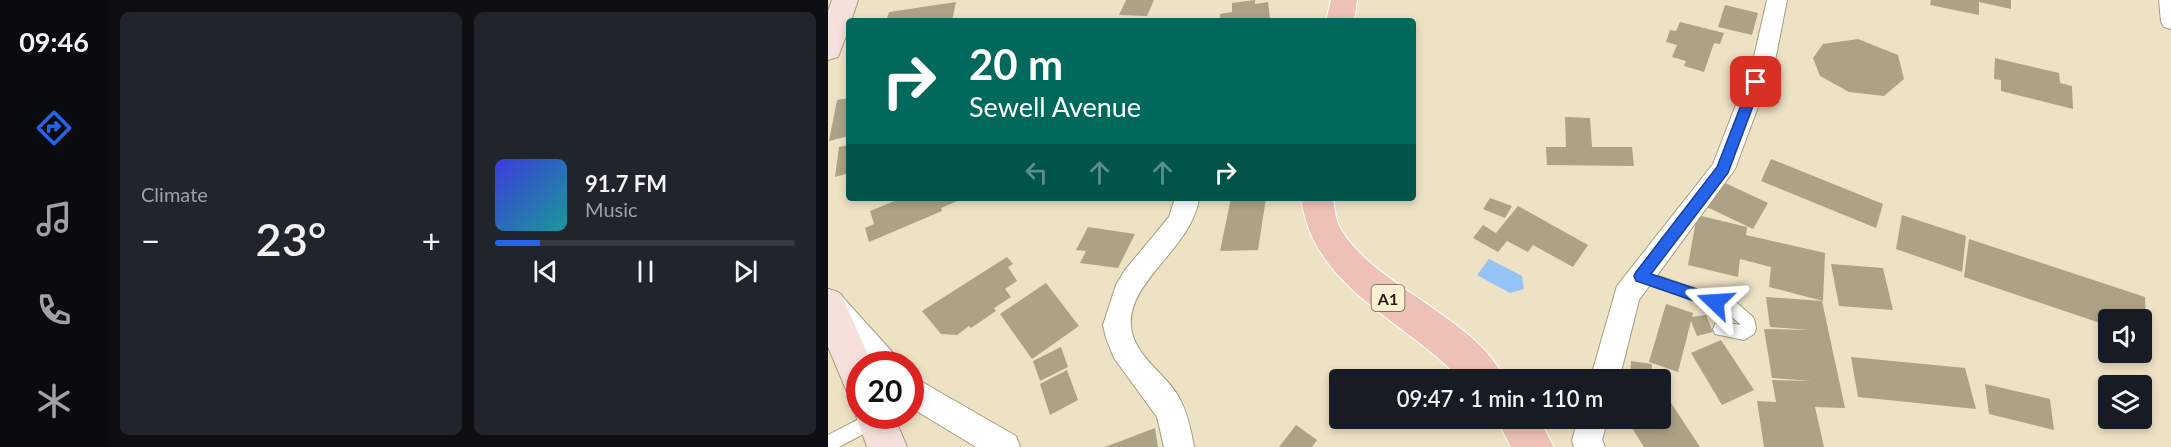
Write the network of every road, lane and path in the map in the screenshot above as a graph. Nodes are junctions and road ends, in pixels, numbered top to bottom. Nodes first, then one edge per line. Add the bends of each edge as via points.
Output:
1 (845, 0) edge
2 (1344, 0) edge
3 (1777, 0) edge
4 (2169, 0) edge
5 (1341, 18) edge
6 (2171, 22) edge
7 (828, 50) edge
8 (1187, 201) edge
9 (1317, 201) edge
10 (1641, 276) junction
11 (828, 303) edge
12 (1720, 329) dead end
13 (848, 351) edge
14 (872, 351) edge
15 (1476, 369) edge
16 (1607, 369) edge
17 (924, 400) edge
18 (873, 429) edge
19 (1522, 429) edge
20 (1590, 429) edge
21 (828, 444) edge
22 (1005, 447) edge
23 (1179, 447) edge
24 (1534, 447) edge
25 (1590, 447) edge

1 - 7 main road
2 - 5 main road
3 - 10 street via 1764,61 1723,169
4 - 6 street
8 - 23 street via 1181,220 1128,283 1117,326 1134,364 1165,403 1175,423
9 - 15 main road, A1 via 1325,231 1337,251 1376,290 1437,333
10 - 12 lane via 1732,308 1748,322 1749,329 1744,333
10 - 16 street via 1627,295
11 - 13 main road
11 - 14 street
17 - 22 street
18 - 21 lane
19 - 24 main road
20 - 25 street via 1587,441

